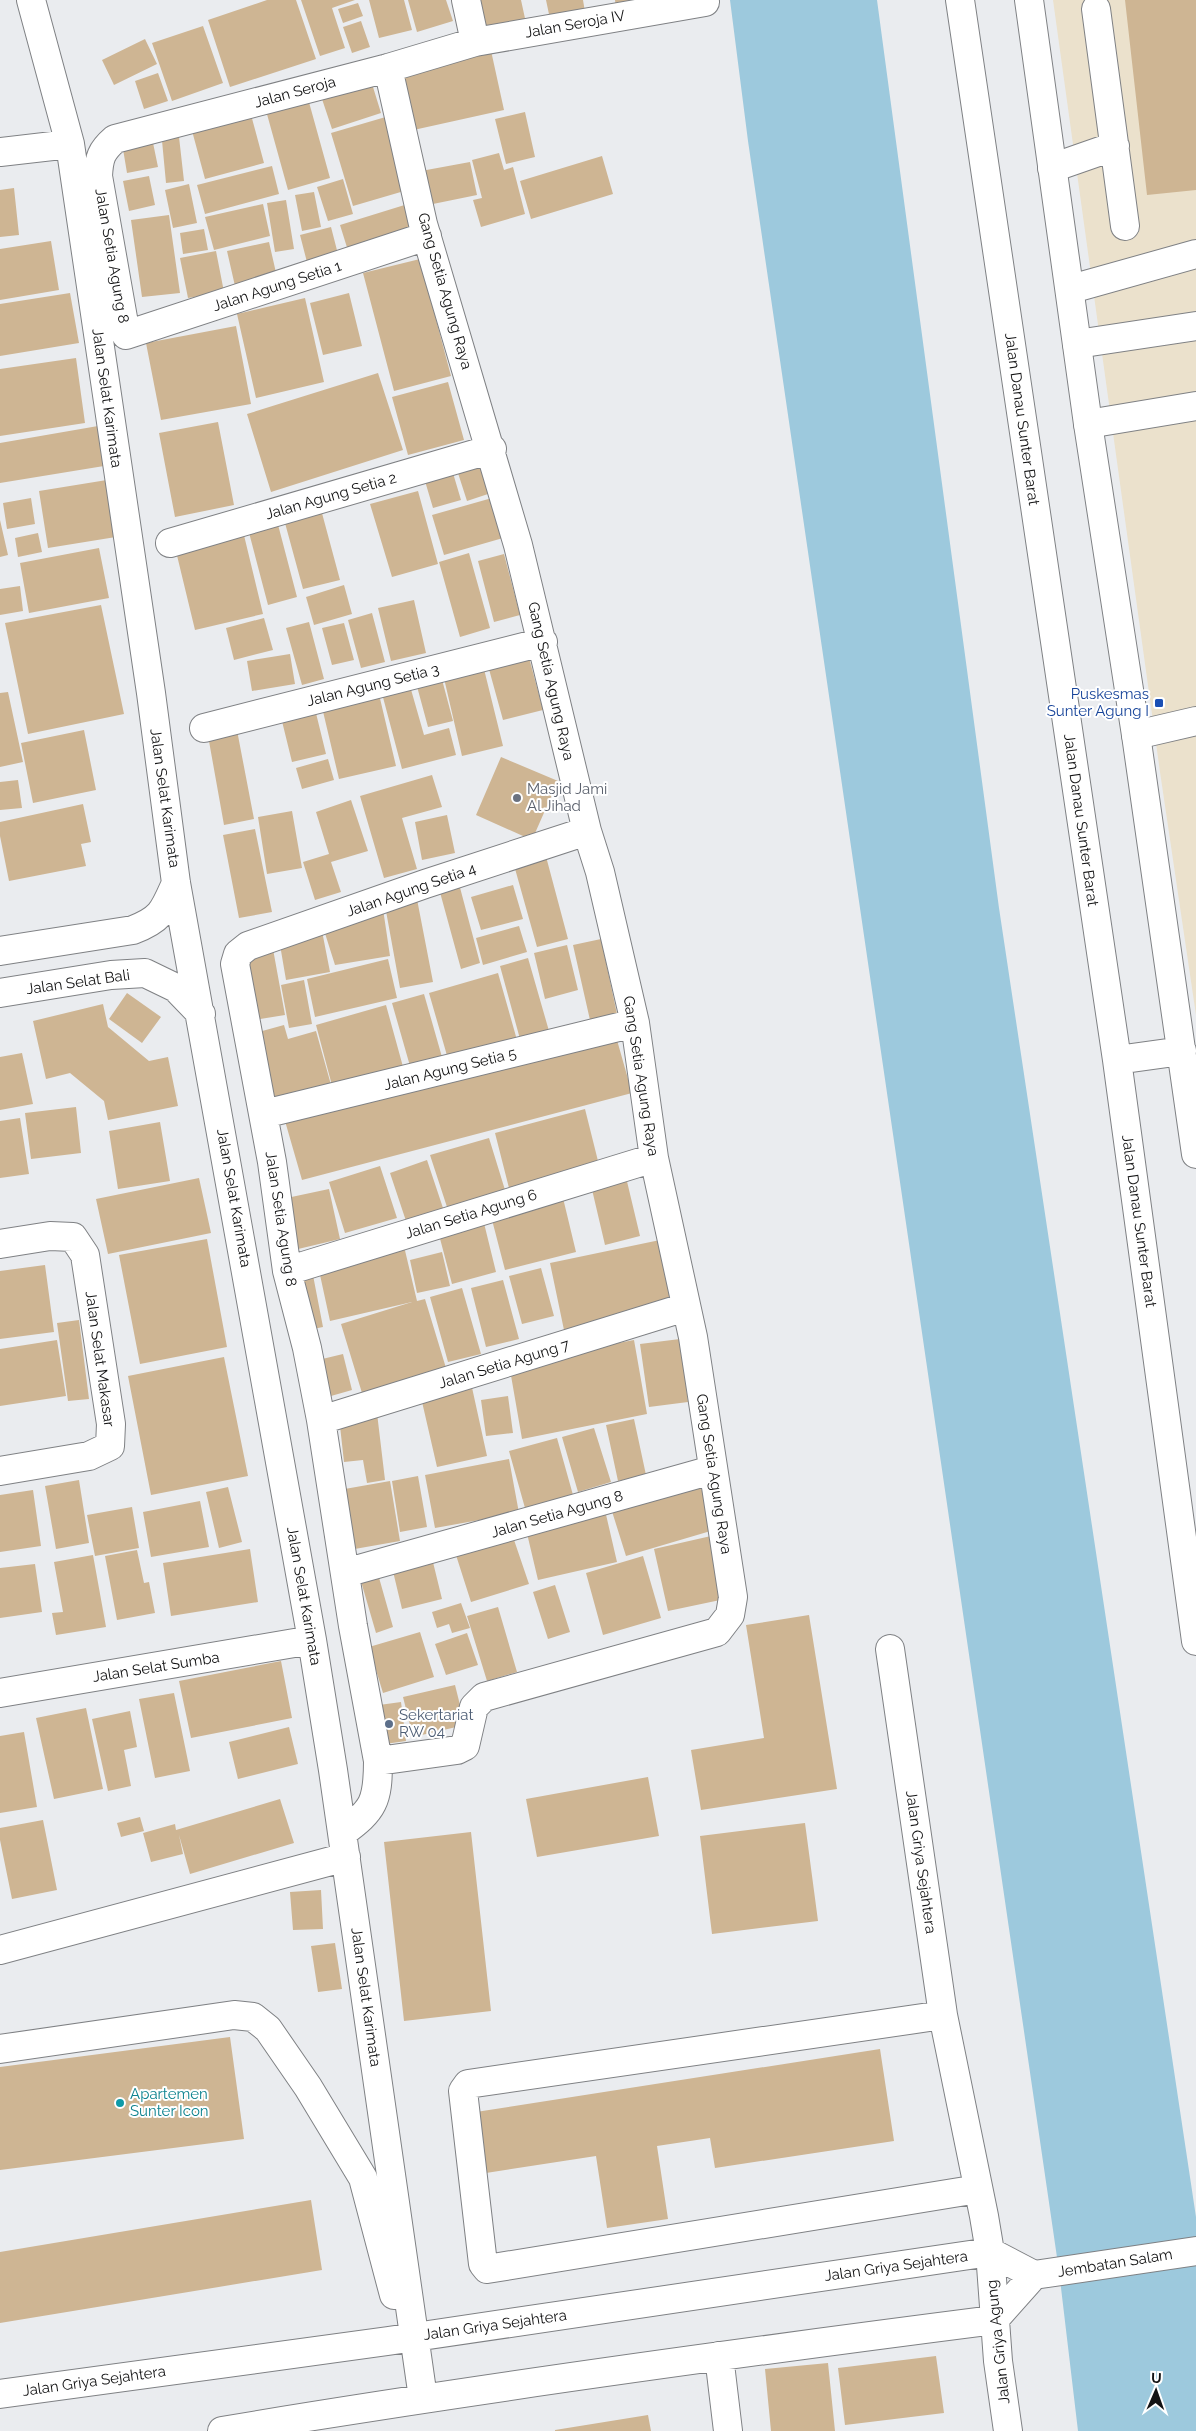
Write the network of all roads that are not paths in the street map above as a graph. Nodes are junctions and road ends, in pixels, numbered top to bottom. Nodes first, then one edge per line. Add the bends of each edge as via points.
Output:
1 (31, 0) edge
2 (466, 0) edge
3 (960, 0) edge
4 (1029, 0) edge
5 (705, 2) dead end
6 (1096, 9) dead end
7 (475, 42) junction
8 (388, 68) junction
9 (70, 144) junction
10 (1115, 146) junction
11 (0, 152) edge
12 (1052, 168) junction
13 (98, 176) joint
14 (1125, 226) dead end
15 (427, 236) junction
16 (1196, 254) edge
17 (1070, 289) junction
18 (1196, 326) edge
19 (126, 335) joint
20 (1077, 344) junction
21 (1196, 406) edge
22 (1088, 424) junction
23 (492, 449) junction
24 (170, 544) dead end
25 (543, 642) junction
26 (1196, 721) edge
27 (204, 728) dead end
28 (1136, 735) junction
29 (587, 831) junction
30 (176, 882) junction
31 (0, 951) edge
32 (238, 954) joint
33 (0, 993) edge
34 (201, 1014) junction
35 (636, 1023) junction
36 (1187, 1055) edge
37 (1117, 1060) junction
38 (264, 1114) junction
39 (1196, 1154) edge
40 (654, 1158) junction
41 (0, 1244) edge
42 (287, 1270) junction
43 (686, 1308) junction
44 (321, 1420) junction
45 (712, 1470) junction
46 (0, 1471) edge
47 (345, 1573) junction
48 (312, 1640) junction
49 (1196, 1641) edge
50 (890, 1649) dead end
51 (0, 1693) edge
52 (378, 1761) junction
53 (344, 1845) junction
54 (0, 1950) edge
55 (943, 2015) junction
56 (0, 2049) edge
57 (978, 2189) junction
58 (1196, 2251) edge
59 (990, 2252) junction
60 (1043, 2274) junction
61 (994, 2320) junction
62 (410, 2337) junction
63 (719, 2356) junction
64 (0, 2394) edge
65 (423, 2398) junction
66 (222, 2431) edge
67 (728, 2431) edge
68 (1008, 2431) edge

1 - 9 street, Jalan Selat Karimata
2 - 7 street
3 - 37 street, Jalan Danau Sunter Barat
4 - 12 street
5 - 7 street, Jalan Seroja IV
6 - 10 street
7 - 8 street, Jalan Seroja
8 - 13 street, Jalan Seroja via 115,139 100,156
8 - 15 street, Gang Setia Agung Raya
9 - 11 street
9 - 30 street, Jalan Selat Karimata
10 - 12 street
10 - 14 street
12 - 17 street
13 - 19 street, Jalan Setia Agung 8
15 - 19 street, Jalan Agung Setia 1
15 - 23 street, Gang Setia Agung Raya
16 - 17 street
17 - 20 street
18 - 20 street
20 - 22 street
21 - 22 street
22 - 28 street
23 - 24 street, Jalan Agung Setia 2
23 - 25 street, Gang Setia Agung Raya
25 - 27 street, Jalan Agung Setia 3
25 - 29 street, Gang Setia Agung Raya
26 - 28 street
28 - 36 street
29 - 32 street, Jalan Agung Setia 4 via 248,946
29 - 35 street, Gang Setia Agung Raya
30 - 31 street via 164,910 151,924 133,930
30 - 34 street, Jalan Selat Karimata
32 - 38 street, Jalan Setia Agung 8 via 236,964
33 - 34 street, Jalan Selat Bali via 145,973 176,988
34 - 48 street, Jalan Selat Karimata
35 - 38 street, Jalan Agung Setia 5
35 - 40 street, Gang Setia Agung Raya
36 - 37 street
36 - 39 street
37 - 49 street, Jalan Danau Sunter Barat
38 - 42 street, Jalan Setia Agung 8
40 - 42 street, Jalan Setia Agung 6
40 - 43 street, Gang Setia Agung Raya
41 - 46 street, Jalan Selat Makasar via 50,1236 73,1237 86,1255 111,1424 110,1446 89,1456
42 - 44 street, Jalan Setia Agung 8
43 - 44 street, Jalan Setia Agung 7
43 - 45 street, Gang Setia Agung Raya
44 - 47 street, Jalan Setia Agung 8
45 - 47 street, Jalan Setia Agung 8
45 - 52 street, Gang Setia Agung Raya via 733,1597 730,1615 717,1632 484,1697 474,1707 465,1746 457,1750
47 - 52 street, Jalan Setia Agung 8
48 - 51 street, Jalan Selat Sumba
48 - 53 street, Jalan Selat Karimata
50 - 55 street, Jalan Griya Sejahtera
52 - 53 street via 371,1808
53 - 54 street
53 - 62 street, Jalan Selat Karimata
55 - 57 street, Jalan Griya Sejahtera
55 - 57 street via 468,2084 463,2092 483,2264 487,2268
56 - 62 street via 234,2015 253,2017 268,2029 308,2087 363,2178
57 - 59 street, Jalan Griya Sejahtera
58 - 60 street, Jembatan Salam
59 - 60 street, Jalan Griya Sejahtera
59 - 61 street, Jalan Griya Agung
59 - 62 street, Jalan Griya Sejahtera
60 - 61 street
61 - 63 street
61 - 68 street, Jalan Griya Agung
62 - 64 street, Jalan Griya Sejahtera
62 - 65 street, Jalan Selat Karimata
63 - 65 street
63 - 67 street
65 - 66 street

